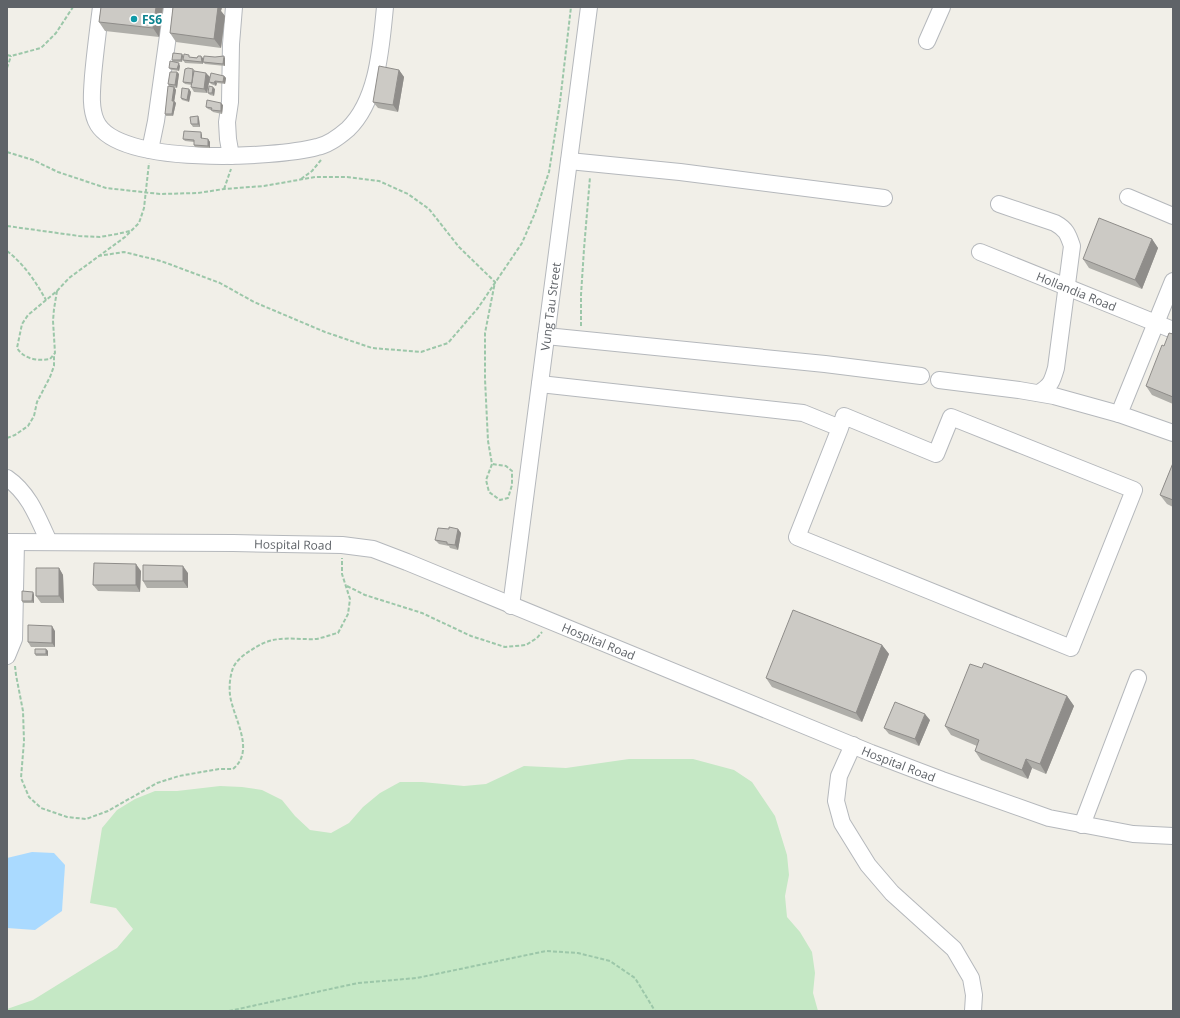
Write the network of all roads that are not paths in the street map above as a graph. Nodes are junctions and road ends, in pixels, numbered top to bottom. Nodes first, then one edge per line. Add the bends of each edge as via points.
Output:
1 (101, 7) edge
2 (172, 7) edge
3 (234, 7) edge
4 (385, 7) edge
5 (589, 7) edge
6 (942, 7) edge
7 (927, 41) dead end
8 (150, 150) junction
9 (231, 156) junction
10 (569, 161) junction
11 (1128, 197) dead end
12 (884, 198) dead end
13 (999, 204) dead end
14 (1173, 216) edge
15 (980, 252) dead end
16 (1173, 281) edge
17 (1067, 287) junction
18 (1156, 323) junction
19 (1173, 330) edge
20 (546, 336) junction
21 (921, 376) dead end
22 (939, 380) dead end
23 (540, 384) junction
24 (1039, 394) junction
25 (1119, 414) junction
26 (840, 428) junction
27 (1173, 433) edge
28 (7, 478) edge
29 (12, 542) edge
30 (48, 542) junction
31 (511, 606) junction
32 (11, 658) edge
33 (1138, 678) dead end
34 (853, 745) junction
35 (1082, 825) junction
36 (1173, 836) edge
37 (973, 1011) edge

1 - 8 street via 92,106 96,121 105,133 117,141
2 - 8 street
3 - 9 street via 227,122
4 - 9 street via 381,49 373,82 358,119 347,130 319,147 253,156
5 - 10 street, Vung Tau Street
6 - 7 street
8 - 9 street via 180,155
10 - 12 street via 680,172
10 - 20 street, Vung Tau Street
11 - 14 street
13 - 17 street via 1063,227 1072,246
15 - 17 street, Hollandia Road
16 - 18 street
17 - 18 street, Hollandia Road
17 - 24 street via 1053,381
18 - 19 street, Hollandia Road
18 - 25 street
20 - 21 street
20 - 23 street, Vung Tau Street
22 - 24 street
23 - 26 street via 802,413
23 - 31 street, Vung Tau Street
24 - 25 street
25 - 27 street
26 - 26 street via 796,537 1071,648 1134,490 951,417 936,454 844,416
28 - 30 street via 30,501
29 - 30 street, Hospital Road
29 - 32 street via 14,639
30 - 31 street, Hospital Road via 342,545 373,549
31 - 34 street, Hospital Road
33 - 35 street
34 - 35 street, Hospital Road via 1049,818
34 - 37 street via 839,776 836,801 842,823 868,865 892,893 954,948 971,978
35 - 36 street, Hospital Road via 1133,834

